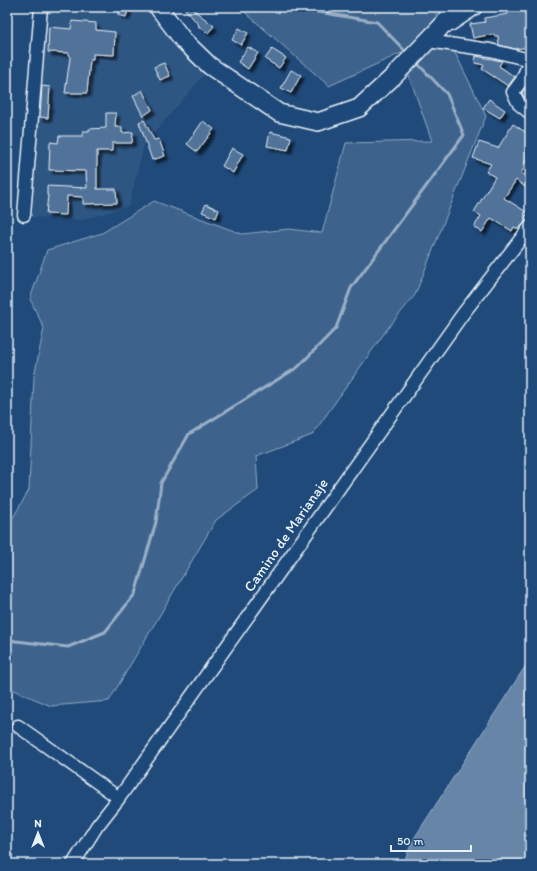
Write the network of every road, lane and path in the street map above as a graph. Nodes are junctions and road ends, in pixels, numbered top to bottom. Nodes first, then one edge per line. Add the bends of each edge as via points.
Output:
1 (41, 7) edge
2 (158, 7) edge
3 (457, 7) edge
4 (473, 7) edge
5 (440, 28) junction
6 (428, 41) junction
7 (530, 60) edge
8 (530, 113) edge
9 (24, 215) dead end
10 (530, 227) edge
11 (18, 726) dead end
12 (119, 798) junction
13 (73, 864) edge

1 - 9 street
2 - 6 street via 183,40 210,66 279,113 318,122 359,108
3 - 5 street
4 - 5 street
5 - 6 street
6 - 7 street via 490,50
7 - 8 street via 522,80 513,92 519,104
10 - 12 street, Camino de Marianaje via 462,315
11 - 12 street
12 - 13 street, Camino de Marianaje via 97,826

